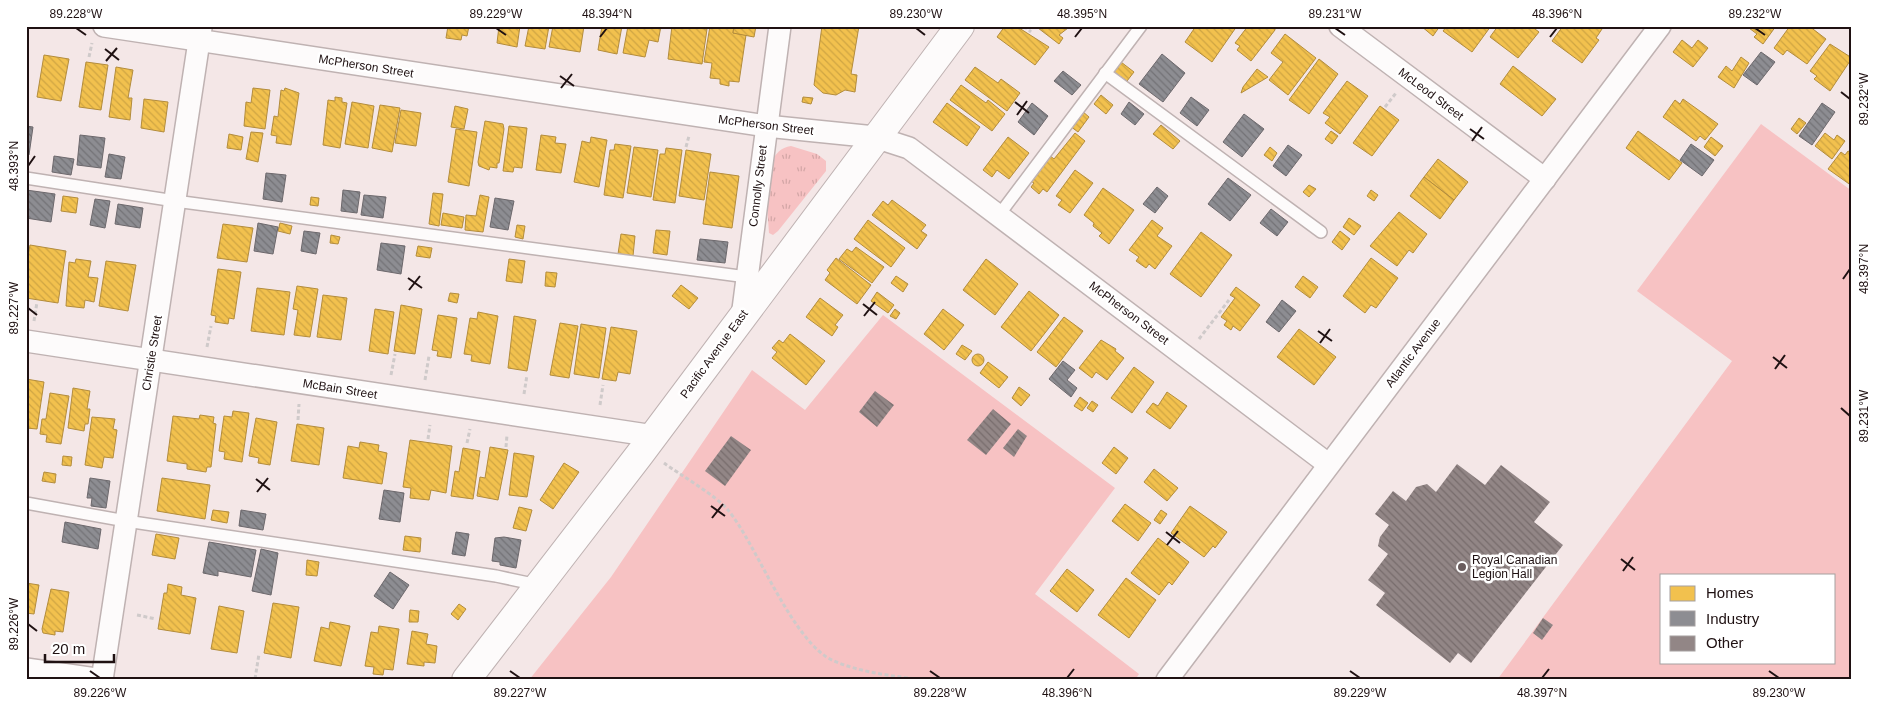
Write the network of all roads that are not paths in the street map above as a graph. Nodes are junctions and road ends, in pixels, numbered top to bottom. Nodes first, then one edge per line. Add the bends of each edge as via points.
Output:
1 (780, 26) edge
2 (960, 26) edge
3 (1141, 26) edge
4 (1340, 26) edge
5 (1660, 26) edge
6 (200, 33) edge
7 (98, 34) edge
8 (1105, 74) junction
9 (766, 126) junction
10 (875, 137) junction
11 (26, 178) edge
12 (1545, 179) junction
13 (175, 201) junction
14 (999, 215) junction
15 (1321, 232) dead end
16 (747, 277) junction
17 (742, 317) junction
18 (26, 341) edge
19 (152, 360) junction
20 (649, 442) junction
21 (1328, 464) junction
22 (26, 502) edge
23 (126, 520) junction
24 (540, 585) junction
25 (26, 669) edge
26 (102, 680) edge
27 (466, 680) edge
28 (1167, 680) edge

1 - 9 street, Connolly Street
2 - 10 street, Pacific Avenue East
3 - 8 lane
4 - 12 street, McLeod Street
5 - 12 street, Atlantic Avenue
6 - 7 street, McPherson Street
6 - 9 street, McPherson Street
6 - 13 street, Christie Street
8 - 14 lane
8 - 15 lane
9 - 10 street, McPherson Street
9 - 16 street, Connolly Street
10 - 14 street, McPherson Street via 909,148
10 - 17 street, Pacific Avenue East
11 - 13 lane
12 - 21 street, Atlantic Avenue
13 - 16 lane
13 - 19 street, Christie Street
14 - 21 street, McPherson Street
16 - 17 street, Connolly Street
17 - 20 street, Pacific Avenue East
18 - 19 street, McBain Street
19 - 20 street, McBain Street
19 - 23 street, Christie Street
20 - 24 street, Pacific Avenue East
21 - 28 street, Atlantic Avenue
22 - 23 lane
23 - 24 lane
23 - 26 street, Christie Street
24 - 27 street, Pacific Avenue East
25 - 26 street

